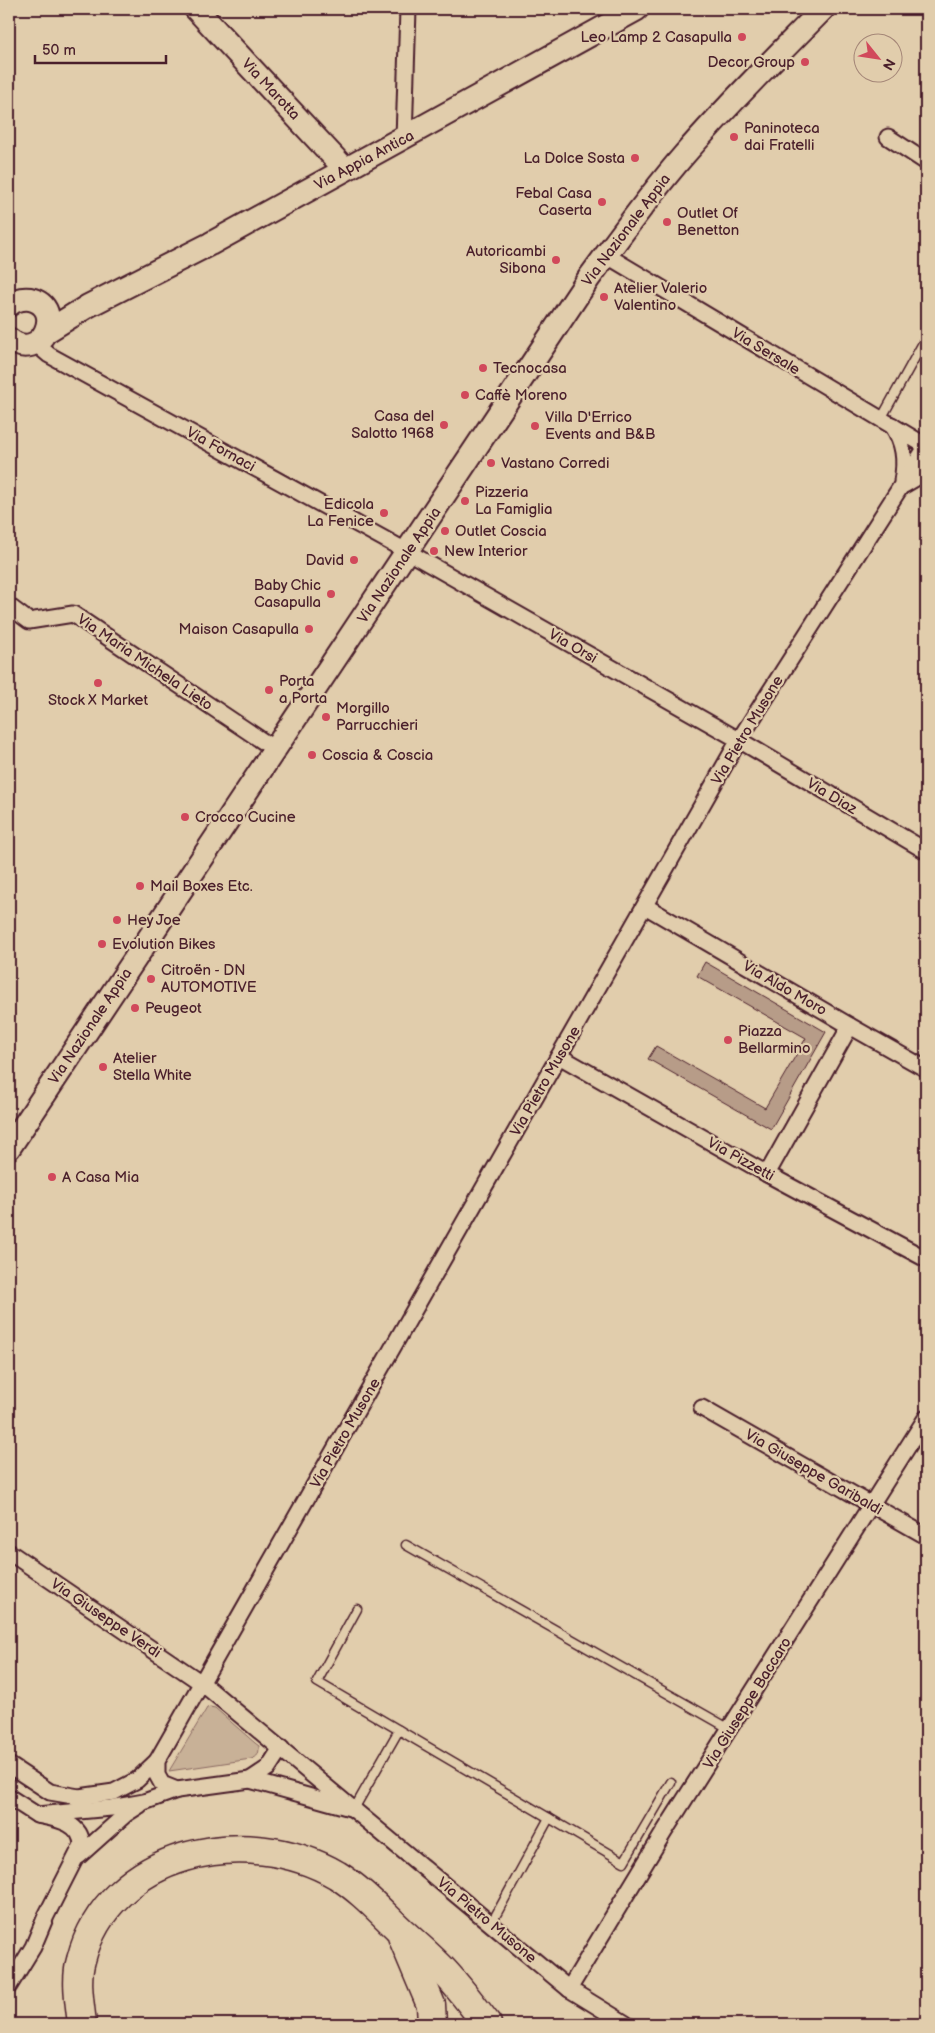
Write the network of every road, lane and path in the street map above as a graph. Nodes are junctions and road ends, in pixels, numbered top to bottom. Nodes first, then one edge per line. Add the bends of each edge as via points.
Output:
1 (196, 9) edge
2 (637, 9) edge
3 (823, 9) edge
4 (407, 10) edge
5 (888, 137) dead end
6 (404, 139) junction
7 (926, 162) edge
8 (345, 169) junction
9 (606, 255) junction
10 (9, 305) edge
11 (88, 306) junction
12 (45, 310) junction
13 (25, 343) edge
14 (923, 343) dead end
15 (886, 422) junction
16 (926, 446) edge
17 (926, 472) edge
18 (900, 487) junction
19 (408, 552) junction
20 (9, 606) edge
21 (739, 740) junction
22 (276, 750) junction
23 (926, 851) edge
24 (645, 906) junction
25 (850, 1026) junction
26 (558, 1056) junction
27 (926, 1069) edge
28 (9, 1148) edge
29 (767, 1174) junction
30 (926, 1258) edge
31 (702, 1408) dead end
32 (926, 1418) edge
33 (872, 1505) junction
34 (926, 1536) edge
35 (406, 1545) dead end
36 (9, 1552) edge
37 (358, 1609) dead end
38 (203, 1684) junction
39 (730, 1729) junction
40 (399, 1730) junction
41 (280, 1748) junction
42 (157, 1761) junction
43 (9, 1765) edge
44 (250, 1780) junction
45 (671, 1782) dead end
46 (177, 1790) junction
47 (9, 1797) edge
48 (71, 1797) junction
49 (144, 1802) junction
50 (354, 1809) junction
51 (66, 1812) junction
52 (37, 1815) junction
53 (549, 1818) junction
54 (74, 1826) junction
55 (78, 1857) junction
56 (491, 1924) junction
57 (398, 1928) junction
58 (9, 1986) edge
59 (569, 1989) junction
60 (82, 2024) edge
61 (432, 2024) edge
62 (487, 2024) edge
63 (626, 2024) edge

1 - 8 main road, Via Marotta
2 - 6 main road, Via Appia Antica
3 - 9 main road, Via Nazionale Appia via 683,156
4 - 6 street
5 - 7 street
6 - 8 main road, Via Appia Antica
8 - 11 main road, Via Appia Antica via 210,244
9 - 15 street, Via Sersale
9 - 19 main road, Via Nazionale Appia
10 - 12 main road via 26,298
11 - 12 main road, Via Appia Antica
11 - 13 main road, Via Appia Antica
12 - 13 main road via 48,317
13 - 19 street, Via Fornaci
14 - 15 lane
15 - 16 street, Via Sersale
15 - 18 street, Via Pietro Musone via 898,434 904,450 905,465
16 - 18 street, Via Pietro Musone
17 - 18 street
18 - 21 street, Via Pietro Musone
19 - 21 street, Via Orsi
19 - 22 main road, Via Nazionale Appia
20 - 22 street, Via Maria Michela Lieto via 29,621 73,614
21 - 23 street, Via Diaz
21 - 24 street, Via Pietro Musone
22 - 28 main road, Via Nazionale Appia
24 - 25 street, Via Aldo Moro
24 - 26 street, Via Pietro Musone
25 - 27 street, Via Aldo Moro
25 - 29 street
26 - 29 street, Via Pizzetti
26 - 38 street, Via Pietro Musone
29 - 30 street, Via Pizzetti
31 - 33 street, Via Giuseppe Garibaldi
32 - 33 street, Via Giuseppe Baccaro
33 - 34 street, Via Giuseppe Garibaldi
33 - 39 street, Via Giuseppe Baccaro
35 - 39 lane
36 - 38 street, Via Giuseppe Verdi
37 - 40 lane via 317,1682
38 - 41 street, Via Pietro Musone
38 - 42 street, Via Pietro Musone
39 - 59 street, Via Giuseppe Baccaro
40 - 50 lane
40 - 53 lane
41 - 44 street, Via Pietro Musone via 268,1768
41 - 50 street, Via Pietro Musone
42 - 46 street via 157,1775 162,1784
42 - 48 street, Via Pietro Musone via 137,1780 114,1792
43 - 48 street via 50,1792
44 - 46 street, Via Pietro Musone
44 - 50 street, Via Pietro Musone
45 - 53 lane via 624,1862
46 - 49 street, Via Pietro Musone
47 - 52 street
48 - 51 street
49 - 51 street
49 - 55 street
50 - 56 street, Via Pietro Musone
51 - 52 street
51 - 54 street
52 - 54 street
53 - 56 lane
54 - 55 street via 82,1836
55 - 58 street via 33,1947
56 - 59 street, Via Pietro Musone
57 - 60 highway via 365,1895 337,1875 292,1856 265,1850 235,1849 205,1852 176,1860 135,1880 98,1917 80,1962 78,1987
57 - 61 highway via 431,2005
57 - 62 highway via 438,1964
59 - 63 street, Via Pietro Musone

